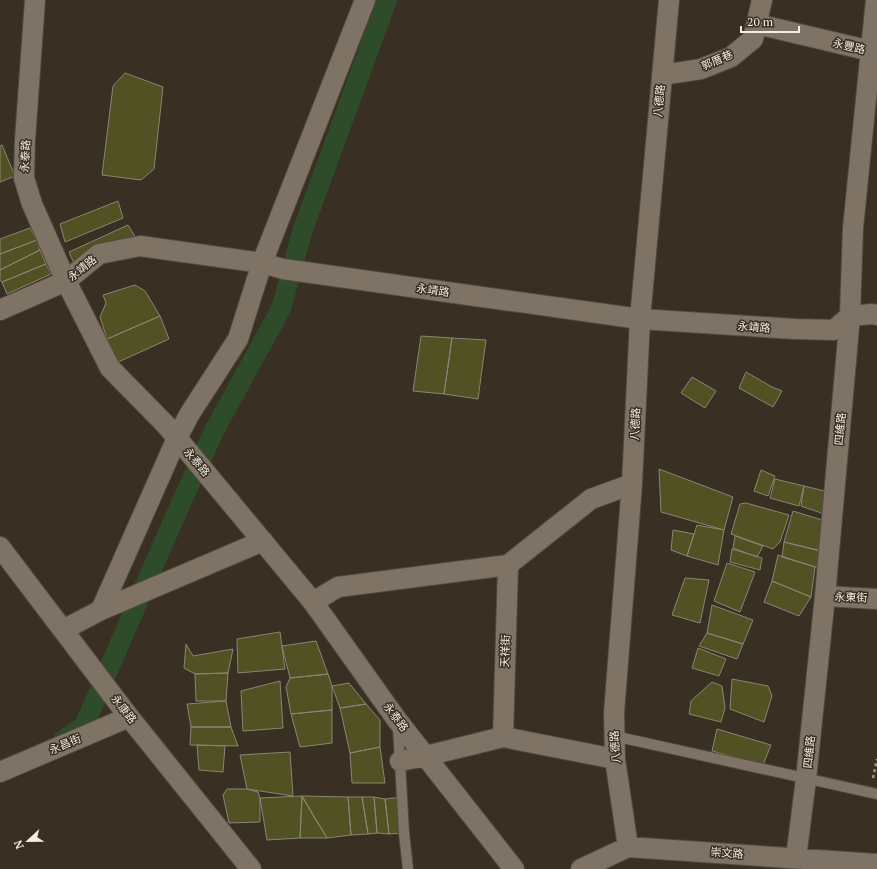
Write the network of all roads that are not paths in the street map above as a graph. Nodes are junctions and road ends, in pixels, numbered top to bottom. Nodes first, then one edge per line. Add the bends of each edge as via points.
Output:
1 (35, 0) edge
2 (366, 0) edge
3 (669, 0) edge
4 (762, 0) edge
5 (876, 0) edge
6 (757, 24) junction
7 (871, 51) junction
8 (662, 75) junction
9 (873, 77) edge
10 (262, 264) junction
11 (66, 281) junction
12 (0, 310) edge
13 (877, 315) edge
14 (850, 316) junction
15 (640, 319) junction
16 (177, 438) junction
17 (632, 484) junction
18 (263, 541) junction
19 (0, 547) edge
20 (508, 565) junction
21 (825, 596) junction
22 (877, 598) edge
23 (313, 602) junction
24 (101, 610) junction
25 (63, 630) junction
26 (129, 716) junction
27 (397, 720) junction
28 (614, 736) junction
29 (503, 737) junction
30 (426, 756) junction
31 (615, 759) junction
32 (400, 761) junction
33 (0, 772) edge
34 (806, 779) junction
35 (873, 793) edge
36 (628, 847) junction
37 (796, 858) junction
38 (877, 864) edge
39 (251, 869) edge
40 (408, 869) edge
41 (514, 869) edge
42 (582, 869) edge

1 - 11 street, 永泰路 via 24,178 32,204
2 - 10 street
3 - 8 street, 八德路
4 - 6 street, 郭厝巷
5 - 7 street, 四維路
6 - 7 street, 永豐路
6 - 8 street, 郭厝巷 via 753,39 731,57 701,68
7 - 9 street, 四維路
8 - 15 street, 八德路
9 - 14 street, 四維路 via 853,228
10 - 11 street, 永靖路 via 140,246 99,254
10 - 15 street, 永靖路
10 - 16 street via 238,339 189,414
11 - 12 street, 永靖路
11 - 16 street, 永泰路 via 110,368
13 - 14 street
14 - 15 street, 永靖路 via 834,330 795,330
14 - 21 street, 四維路
15 - 17 street, 八德路
16 - 18 street, 永泰路
16 - 24 street
17 - 20 street via 591,499
17 - 28 street, 八德路
18 - 23 street, 永泰路
18 - 24 street
19 - 25 street, 永康路
20 - 23 street via 338,587
20 - 29 street, 天祥街
21 - 22 street, 永東街
21 - 34 street, 四維路
23 - 27 street, 永泰路
24 - 25 street
25 - 26 street, 永康路
26 - 33 street, 永昌街
26 - 39 street, 永康路
27 - 30 street, 永泰路
27 - 32 lane
28 - 31 street, 八德路
28 - 34 lane
29 - 30 street
29 - 31 street
30 - 32 street
30 - 41 street, 永泰路
31 - 36 street, 八德路
32 - 40 lane
34 - 35 lane
34 - 37 street, 四維路
36 - 37 street, 崇文路
36 - 42 street, 崇文路
37 - 38 street, 崇文路

